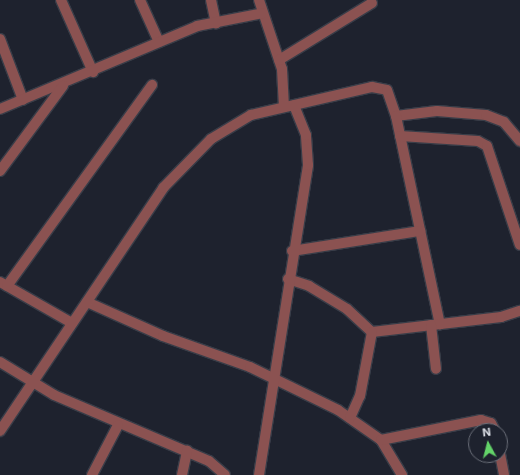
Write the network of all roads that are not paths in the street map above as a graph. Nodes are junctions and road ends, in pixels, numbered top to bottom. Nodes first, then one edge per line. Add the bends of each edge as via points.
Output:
1 (61, 0) edge
2 (140, 0) edge
3 (211, 0) edge
4 (259, 0) edge
5 (372, 3) dead end
6 (263, 13) junction
7 (216, 23) junction
8 (0, 39) edge
9 (159, 42) junction
10 (278, 60) junction
11 (93, 72) junction
12 (152, 85) dead end
13 (63, 86) junction
14 (23, 100) junction
15 (294, 105) junction
16 (284, 107) junction
17 (0, 109) edge
18 (396, 116) junction
19 (400, 136) junction
20 (520, 141) edge
21 (0, 171) edge
22 (420, 231) junction
23 (520, 245) edge
24 (292, 251) junction
25 (288, 279) junction
26 (4, 284) edge
27 (87, 302) junction
28 (520, 311) edge
29 (72, 323) junction
30 (435, 325) junction
31 (372, 332) junction
32 (0, 362) edge
33 (436, 368) dead end
34 (274, 377) junction
35 (34, 381) junction
36 (350, 418) junction
37 (491, 423) edge
38 (118, 425) junction
39 (0, 431) edge
40 (381, 440) junction
41 (187, 451) junction
42 (502, 463) edge
43 (92, 475) edge
44 (182, 475) edge
45 (225, 475) edge
46 (259, 475) edge
47 (402, 475) edge
48 (504, 475) edge

1 - 11 street
2 - 9 street
3 - 7 street
4 - 6 street
5 - 10 street
6 - 7 street
6 - 10 street
7 - 9 street via 197,26
8 - 14 street
9 - 11 street
10 - 16 street
11 - 13 street
12 - 26 street
13 - 14 street
13 - 21 street
14 - 17 street
15 - 16 street
15 - 18 street via 372,87 387,90
15 - 24 street via 306,135 308,155
16 - 27 street via 251,115 211,139 163,188
18 - 19 street
18 - 20 street via 437,111 486,115 504,122
19 - 22 street
19 - 23 street via 478,141 487,146
22 - 24 street
22 - 30 street
24 - 25 street
25 - 31 street via 309,286 347,309
25 - 34 street
26 - 29 street
27 - 29 street
27 - 34 street via 149,331
28 - 30 street via 501,317
29 - 35 street
30 - 31 street
30 - 33 street
31 - 36 street via 360,396
32 - 35 street
34 - 36 street
34 - 46 street
35 - 38 street
35 - 39 street
36 - 40 street
37 - 40 street via 481,420
38 - 41 street
38 - 43 street
40 - 47 street
41 - 44 street
41 - 45 street via 209,461
42 - 48 street

